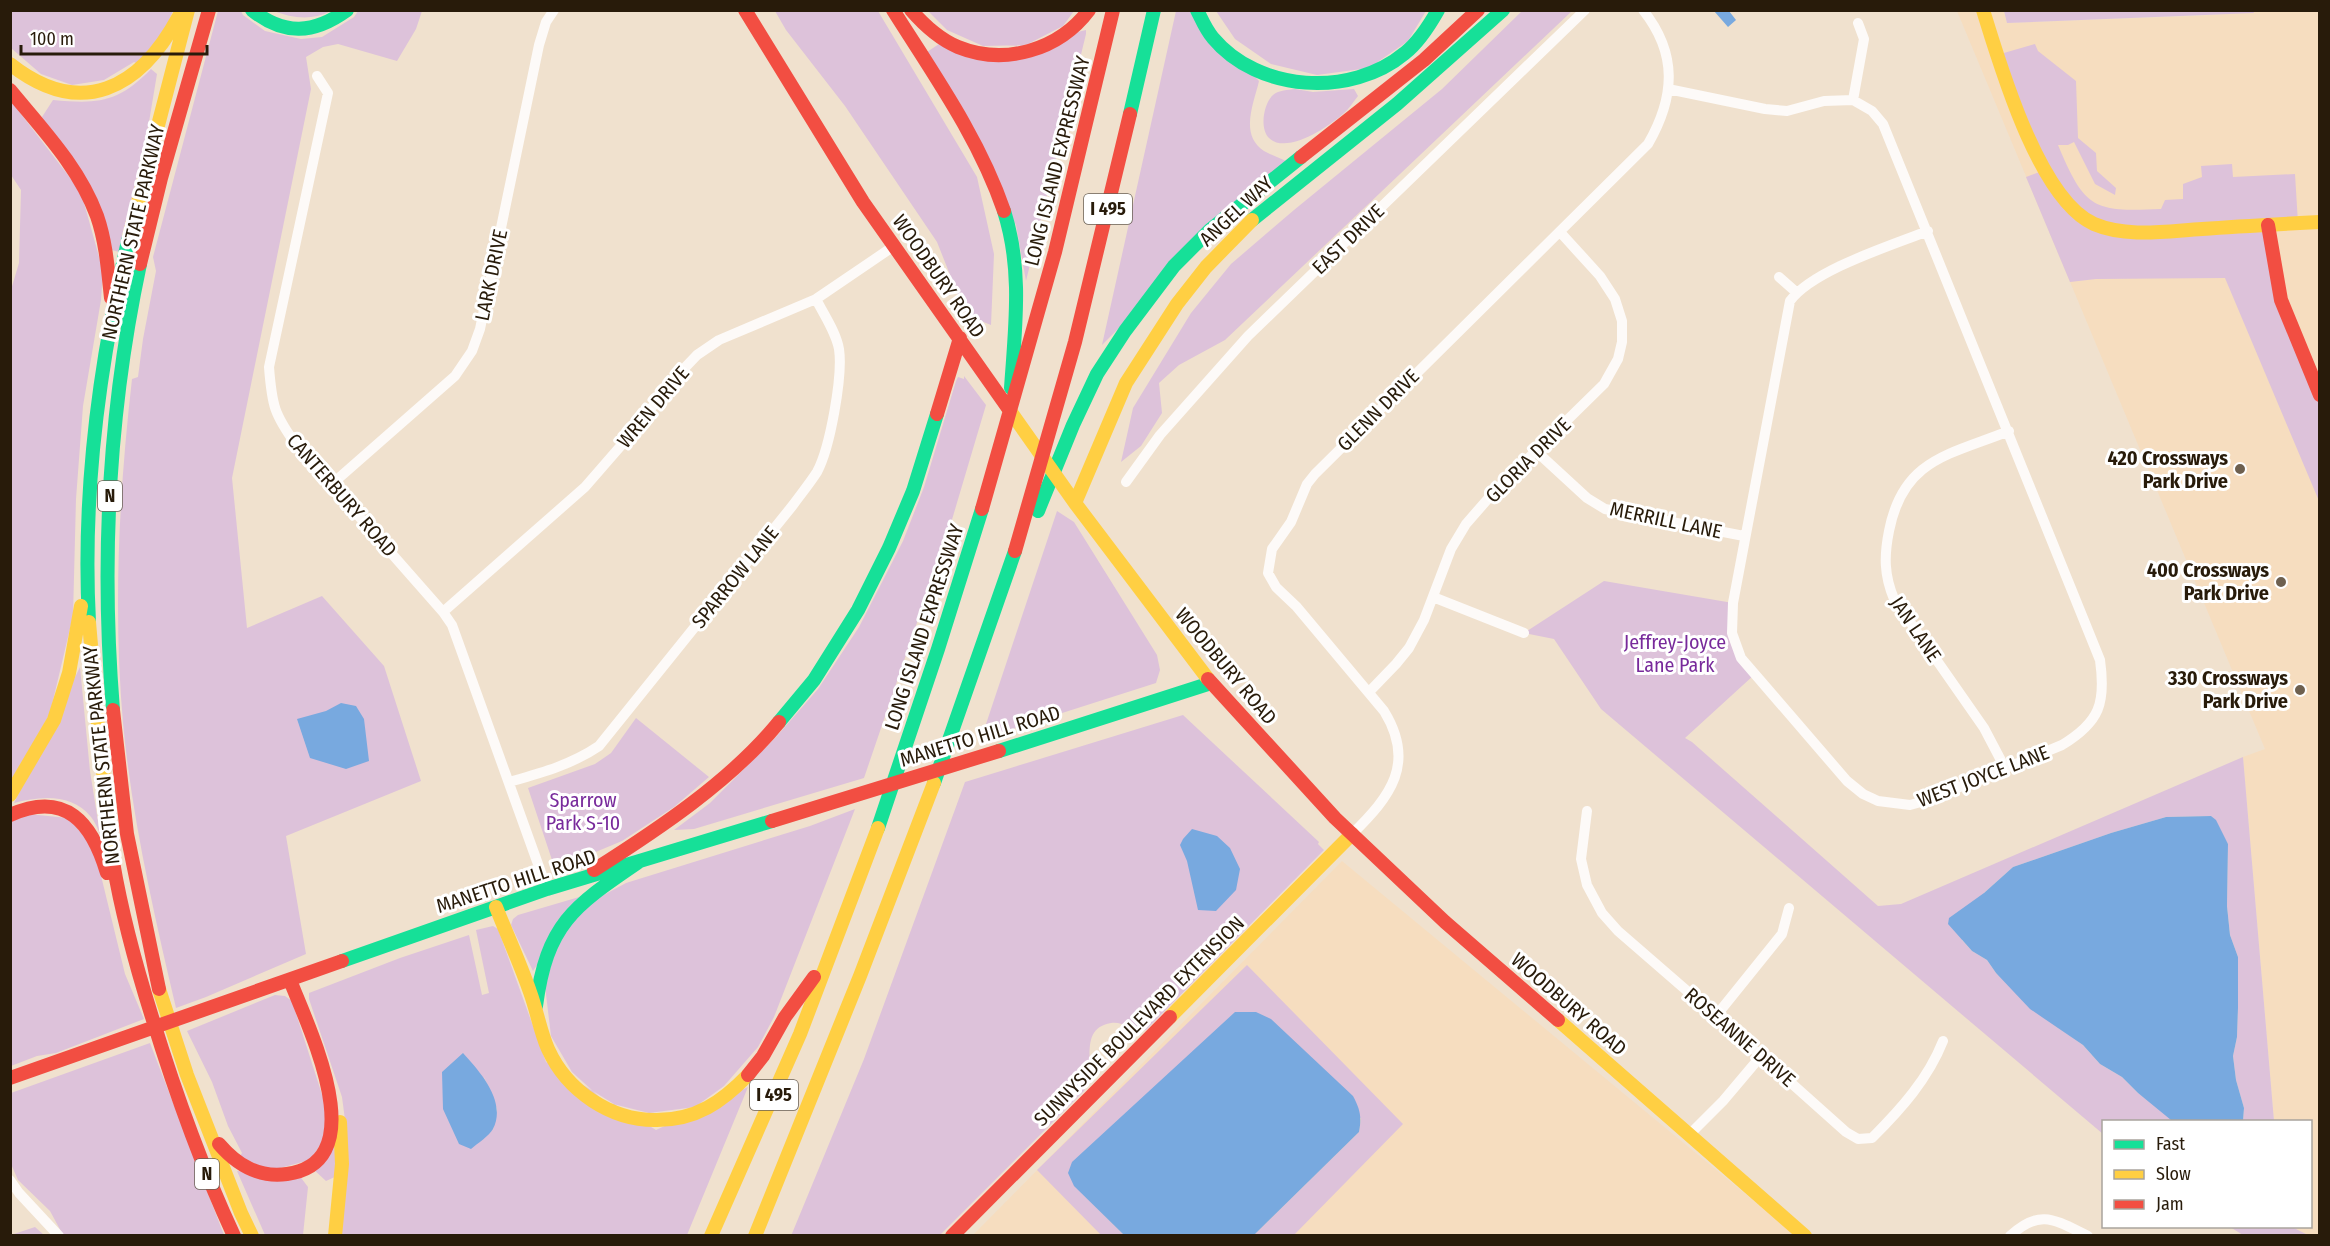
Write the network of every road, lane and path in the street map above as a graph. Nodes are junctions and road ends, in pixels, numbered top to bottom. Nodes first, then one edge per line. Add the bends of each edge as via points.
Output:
1 (182, 10) edge
2 (188, 10) edge
3 (209, 10) edge
4 (252, 10) edge
5 (347, 10) edge
6 (554, 10) edge
7 (745, 10) edge
8 (893, 10) edge
9 (911, 10) edge
10 (1089, 10) edge
11 (1113, 10) edge
12 (1154, 10) edge
13 (1197, 10) edge
14 (1438, 10) edge
15 (1468, 10) edge
16 (1478, 10) edge
17 (1503, 10) edge
18 (1585, 10) edge
19 (1643, 10) edge
20 (1983, 10) edge
21 (1858, 22) dead end
22 (1424, 60) junction
23 (10, 64) edge
24 (317, 76) dead end
25 (1668, 89) junction
26 (10, 90) edge
27 (1853, 100) junction
28 (2319, 222) edge
29 (2268, 225) junction
30 (1928, 231) junction
31 (1560, 232) junction
32 (894, 246) junction
33 (1779, 277) dead end
34 (1796, 292) junction
35 (816, 299) junction
36 (113, 312) junction
37 (960, 338) junction
38 (2319, 395) edge
39 (1010, 418) junction
40 (2009, 430) junction
41 (1537, 452) junction
42 (1126, 482) dead end
43 (332, 484) junction
44 (1075, 503) junction
45 (1030, 517) junction
46 (1744, 536) junction
47 (87, 567) junction
48 (1433, 597) junction
49 (443, 612) junction
50 (1524, 633) dead end
51 (1211, 683) junction
52 (1369, 692) junction
53 (2005, 768) junction
54 (509, 782) junction
55 (10, 795) edge
56 (1587, 811) dead end
57 (10, 815) edge
58 (1352, 834) junction
59 (640, 861) junction
60 (577, 880) junction
61 (547, 889) junction
62 (120, 902) junction
63 (496, 907) junction
64 (1788, 908) dead end
65 (831, 952) junction
66 (293, 979) junction
67 (536, 1009) junction
68 (1716, 1016) junction
69 (1943, 1041) dead end
70 (1761, 1056) junction
71 (10, 1078) edge
72 (1690, 1134) junction
73 (212, 1136) junction
74 (10, 1180) edge
75 (59, 1236) edge
76 (234, 1236) edge
77 (252, 1236) edge
78 (335, 1236) edge
79 (711, 1236) edge
80 (755, 1236) edge
81 (952, 1236) edge
82 (1805, 1236) edge
83 (2010, 1236) edge
84 (2088, 1236) edge

1 - 23 main road via 158,51 124,82 106,90 72,95 45,89
2 - 36 main road, NORTHERN STATE PARKWAY / N
3 - 73 main road, NORTHERN STATE PARKWAY / N via 138,276 115,431 106,594 111,702 136,882 159,989
4 - 5 main road via 280,27 306,30 326,24
6 - 43 street, LARK DRIVE via 539,45 480,329 472,351 455,376
7 - 32 main road, WOODBURY ROAD via 862,202
8 - 39 main road via 967,128 1004,210 1016,274
9 - 10 main road via 930,31 959,47 1012,54 1047,46 1061,38
11 - 39 main road, LONG ISLAND EXPRESSWAY / I 495
12 - 45 main road, I 495
13 - 14 main road via 1215,40 1240,61 1265,74 1294,82 1329,84 1364,76 1398,59 1425,32
15 - 22 main road
16 - 22 main road
17 - 44 main road, ANGEL WAY via 1397,104 1274,200 1206,267 1126,383
18 - 42 street, EAST DRIVE via 1248,336 1160,435
19 - 25 street, GLENN DRIVE via 1662,41
20 - 29 main road via 2008,84 2044,170 2062,200 2077,215 2101,227 2141,232
21 - 27 street via 1863,39
22 - 45 main road via 1251,196 1174,266 1097,374
24 - 43 street, CANTERBURY ROAD via 328,93 269,367 271,397 278,418 297,446
25 - 27 street via 1787,111 1824,101
25 - 31 street, GLENN DRIVE via 1648,144
26 - 36 main road via 66,160 97,214 105,244
27 - 30 street, WEST JOYCE LANE via 1872,111 1883,124
28 - 29 main road
29 - 38 main road via 2281,300
30 - 34 street via 1837,268
30 - 40 street, WEST JOYCE LANE
31 - 41 street, GLORIA DRIVE via 1615,299 1622,321 1622,342 1618,359 1604,384
31 - 52 street, GLENN DRIVE via 1315,474 1306,484 1291,522 1272,549 1268,573 1276,587
32 - 35 street, WREN DRIVE
32 - 37 main road, WOODBURY ROAD
33 - 34 street
34 - 46 street, WEST JOYCE LANE via 1783,331
35 - 49 street, WREN DRIVE via 719,340 697,355 585,487
35 - 54 street, SPARROW LANE via 839,349 834,411 817,471 599,746 556,769
36 - 47 main road, NORTHERN STATE PARKWAY / N via 95,430
37 - 44 main road, WOODBURY ROAD
37 - 60 main road via 913,491 890,548 858,610 814,680 773,730 729,772 661,828
39 - 65 main road, LONG ISLAND EXPRESSWAY / I 495 via 909,737
40 - 53 street, WEST JOYCE LANE via 2093,638 2103,692 2097,713 2080,734
40 - 53 street, JAN LANE via 1940,459 1913,477 1900,493 1893,511 1885,567 1894,599 1984,728
41 - 46 street, MERRILL LANE via 1587,498 1605,509
41 - 48 street, GLORIA DRIVE via 1466,524 1451,549
43 - 49 street, CANTERBURY ROAD
44 - 51 main road, WOODBURY ROAD
45 - 80 main road, I 495 via 1019,537 924,812
46 - 53 street, WEST JOYCE LANE via 1731,619 1736,647 1754,675 1847,781 1878,801 1910,805
47 - 55 main road via 69,673 56,712
47 - 62 main road, NORTHERN STATE PARKWAY / N via 103,780
48 - 50 street
48 - 52 street, GLORIA DRIVE via 1409,648
49 - 54 street, CANTERBURY ROAD via 458,639
51 - 58 main road, WOODBURY ROAD
51 - 59 main road, MANETTO HILL ROAD
52 - 58 street, GLENN DRIVE via 1392,724 1399,756 1396,776 1386,797
54 - 61 street, CANTERBURY ROAD
56 - 68 street, ROSEANNE DRIVE via 1581,859 1594,901 1618,931
57 - 62 main road via 44,805 78,818 94,838
58 - 72 main road, WOODBURY ROAD via 1445,922
58 - 81 main road, SUNNYSIDE BOULEVARD EXTENSION
59 - 60 main road, MANETTO HILL ROAD
59 - 67 main road via 587,896 555,934 544,957
60 - 61 main road, MANETTO HILL ROAD
61 - 63 main road, MANETTO HILL ROAD
62 - 76 main road, NORTHERN STATE PARKWAY / N via 182,1111
63 - 66 main road, MANETTO HILL ROAD
63 - 67 main road
64 - 68 street via 1782,934
65 - 67 main road via 756,1066 715,1105 677,1121 626,1117 584,1095 554,1062
65 - 79 main road, LONG ISLAND EXPRESSWAY / I 495 via 778,1087
66 - 71 main road, MANETTO HILL ROAD
66 - 73 main road via 327,1083 333,1114 327,1146 308,1166 292,1174 273,1176 245,1168
66 - 78 main road via 333,1083 340,1115 342,1164
68 - 70 street, ROSEANNE DRIVE
69 - 70 street, ROSEANNE DRIVE via 1922,1082 1872,1138 1858,1139 1846,1132
70 - 72 street
72 - 82 main road, WOODBURY ROAD
73 - 77 main road, NORTHERN STATE PARKWAY / N
74 - 75 street
83 - 84 street via 2030,1220 2044,1219

